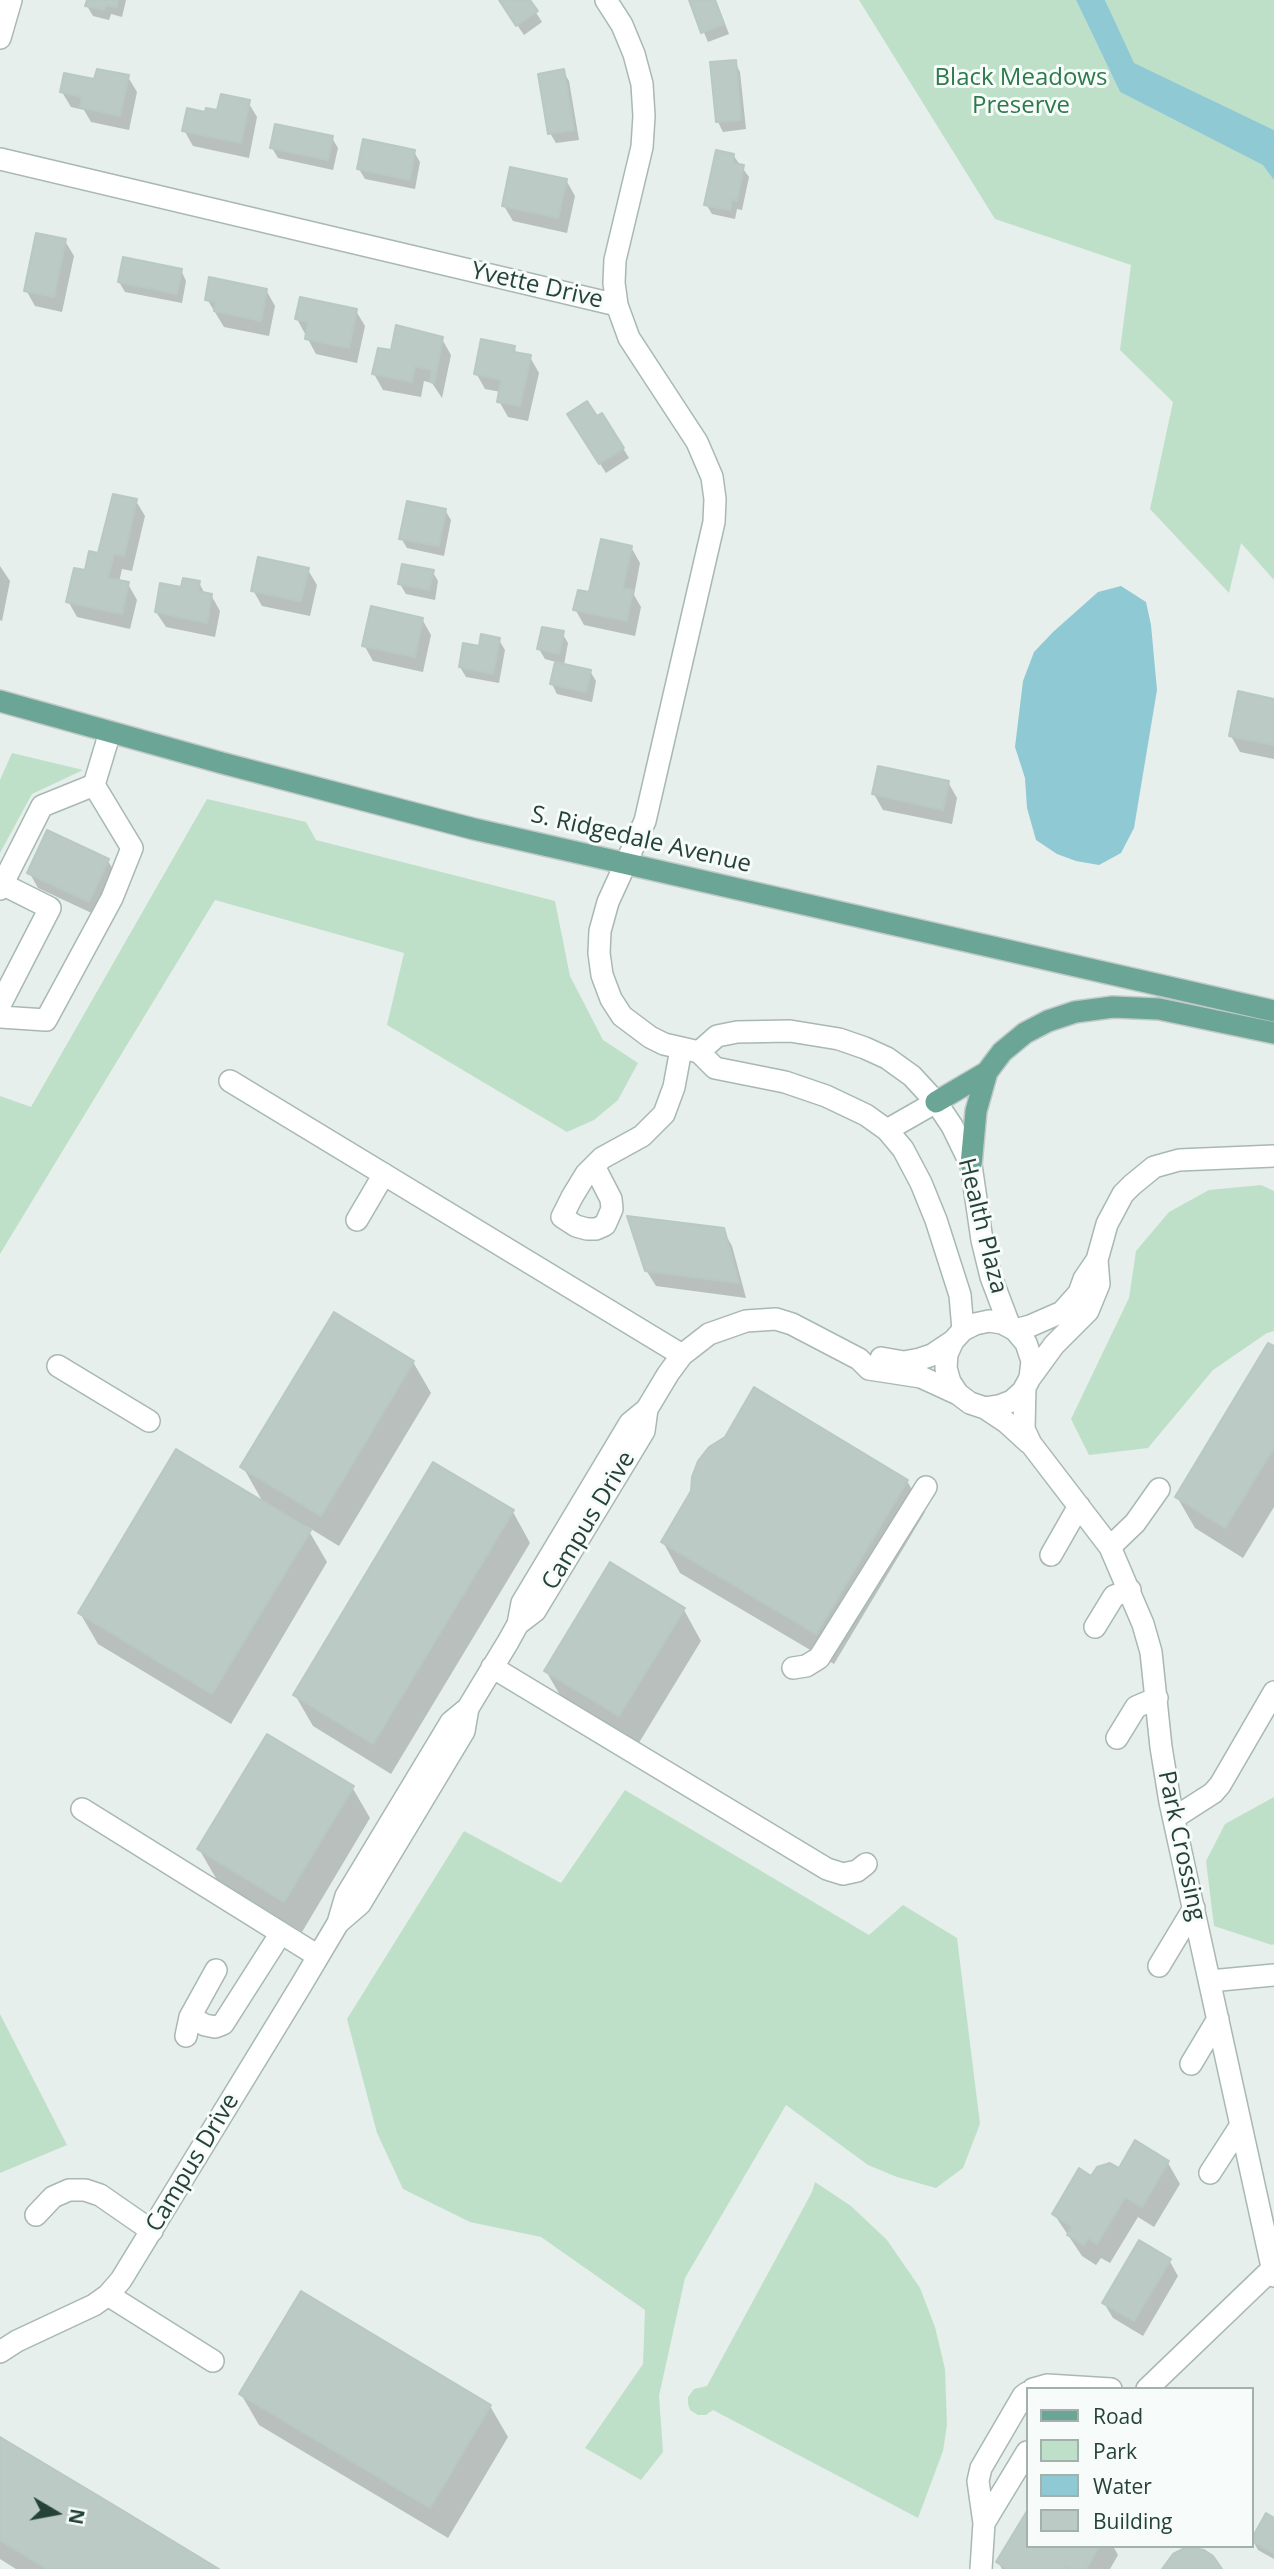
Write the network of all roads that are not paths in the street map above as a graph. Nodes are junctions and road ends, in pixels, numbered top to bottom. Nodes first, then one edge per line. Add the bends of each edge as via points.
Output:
1 (11, 0) edge
2 (606, 0) edge
3 (0, 38) edge
4 (0, 159) edge
5 (617, 305) junction
6 (0, 702) edge
7 (110, 732) junction
8 (94, 785) junction
9 (626, 862) junction
10 (1, 886) edge
11 (0, 1005) edge
12 (1274, 1011) edge
13 (0, 1017) edge
14 (1274, 1032) edge
15 (690, 1051) junction
16 (987, 1072) junction
17 (230, 1081) dead end
18 (936, 1102) junction
19 (887, 1130) junction
20 (1274, 1156) edge
21 (594, 1166) junction
22 (971, 1166) junction
23 (384, 1174) junction
24 (358, 1220) dead end
25 (1097, 1260) junction
26 (1012, 1328) junction
27 (958, 1335) junction
28 (682, 1355) junction
29 (859, 1359) junction
30 (58, 1366) dead end
31 (1027, 1383) junction
32 (958, 1394) junction
33 (985, 1408) junction
34 (149, 1421) dead end
35 (1031, 1444) junction
36 (926, 1487) dead end
37 (1158, 1489) dead end
38 (1079, 1506) junction
39 (1110, 1547) junction
40 (1051, 1555) dead end
41 (1130, 1590) junction
42 (1095, 1627) dead end
43 (492, 1667) junction
44 (793, 1668) dead end
45 (1274, 1692) edge
46 (1157, 1698) junction
47 (1117, 1738) dead end
48 (82, 1809) dead end
49 (1174, 1818) junction
50 (866, 1864) dead end
51 (1194, 1908) junction
52 (281, 1933) junction
53 (318, 1956) junction
54 (1159, 1966) dead end
55 (216, 1970) dead end
56 (1274, 1975) edge
57 (1210, 1981) junction
58 (1218, 2019) junction
59 (1191, 2064) dead end
60 (1241, 2125) junction
61 (1210, 2173) dead end
62 (36, 2215) dead end
63 (152, 2231) junction
64 (1273, 2273) edge
65 (108, 2295) junction
66 (0, 2352) edge
67 (213, 2361) dead end
68 (1040, 2387) edge
69 (1079, 2387) edge
70 (1149, 2387) edge
71 (1026, 2394) edge
72 (1026, 2454) edge
73 (984, 2522) junction
74 (981, 2569) edge

1 - 3 street
2 - 5 street via 634,54 644,116 642,147 615,260
4 - 5 street, Yvette Drive
5 - 9 street, Yvette Drive via 629,338 697,442 712,477 715,499 714,522 645,821
6 - 7 main road, S. Ridgedale Avenue
7 - 8 street
7 - 9 main road, S. Ridgedale Avenue via 390,808
8 - 10 street via 42,806
8 - 13 street via 132,848 112,898 46,1020
9 - 12 main road, S. Ridgedale Avenue
9 - 15 street, Health Plaza via 600,931 598,953 604,985 632,1024 664,1044
10 - 11 street via 50,908
14 - 16 main road via 1159,1009 1113,1007 1075,1012 1025,1033
15 - 18 street, Health Plaza via 717,1036 737,1032 790,1031 839,1039 887,1058
15 - 19 street, Health Plaza via 715,1068 827,1096
15 - 21 street via 664,1114 642,1136
16 - 18 main road
16 - 22 main road via 976,1111
17 - 23 street
18 - 19 street
18 - 22 street, Health Plaza
19 - 27 street, Health Plaza via 903,1149 936,1220 960,1294
20 - 25 street via 1179,1160 1154,1167 1115,1207
21 - 21 street via 562,1217 587,1229 605,1225 609,1219 611,1199
22 - 26 street, Health Plaza via 990,1276
23 - 24 street
23 - 28 street
25 - 26 street via 1071,1304 1030,1326
25 - 31 street via 1100,1284 1088,1311 1054,1345
26 - 27 street via 989,1321
26 - 31 street via 1026,1343 1032,1360
27 - 29 street, Campus Drive via 920,1359
27 - 32 street via 947,1354 946,1368
28 - 29 street, Campus Drive via 709,1334 761,1319 792,1324
28 - 43 street, Campus Drive via 648,1409 631,1423 568,1526 522,1603 518,1624
29 - 32 street, Campus Drive via 869,1369 921,1377
30 - 34 street
31 - 33 street via 1012,1401
31 - 35 street, Park Crossing via 1024,1429
32 - 33 street
33 - 35 street, Park Crossing
35 - 38 street, Park Crossing
36 - 44 street via 819,1658
37 - 39 street via 1135,1523
38 - 39 street, Park Crossing
38 - 40 street
39 - 41 street, Park Crossing
41 - 42 street via 1114,1596
41 - 46 street, Park Crossing via 1151,1651
43 - 50 street via 827,1869 842,1874
43 - 53 street, Campus Drive via 468,1708 451,1722 346,1896 338,1923
45 - 49 street via 1220,1785
46 - 47 street via 1136,1707
46 - 49 street, Park Crossing
48 - 52 street
49 - 51 street, Park Crossing
51 - 54 street
51 - 57 street, Park Crossing
52 - 53 street
52 - 55 street via 223,2024 188,2027
53 - 63 street, Campus Drive
56 - 57 street
57 - 58 street, Park Crossing
58 - 59 street
58 - 60 street, Park Crossing
60 - 61 street
60 - 64 street, Park Crossing
62 - 63 street via 53,2197 85,2190 100,2195
63 - 65 street, Campus Drive
64 - 70 street
65 - 66 street, Campus Drive
65 - 67 street
68 - 69 street
71 - 73 street via 981,2468 978,2480
72 - 73 street
73 - 74 street

